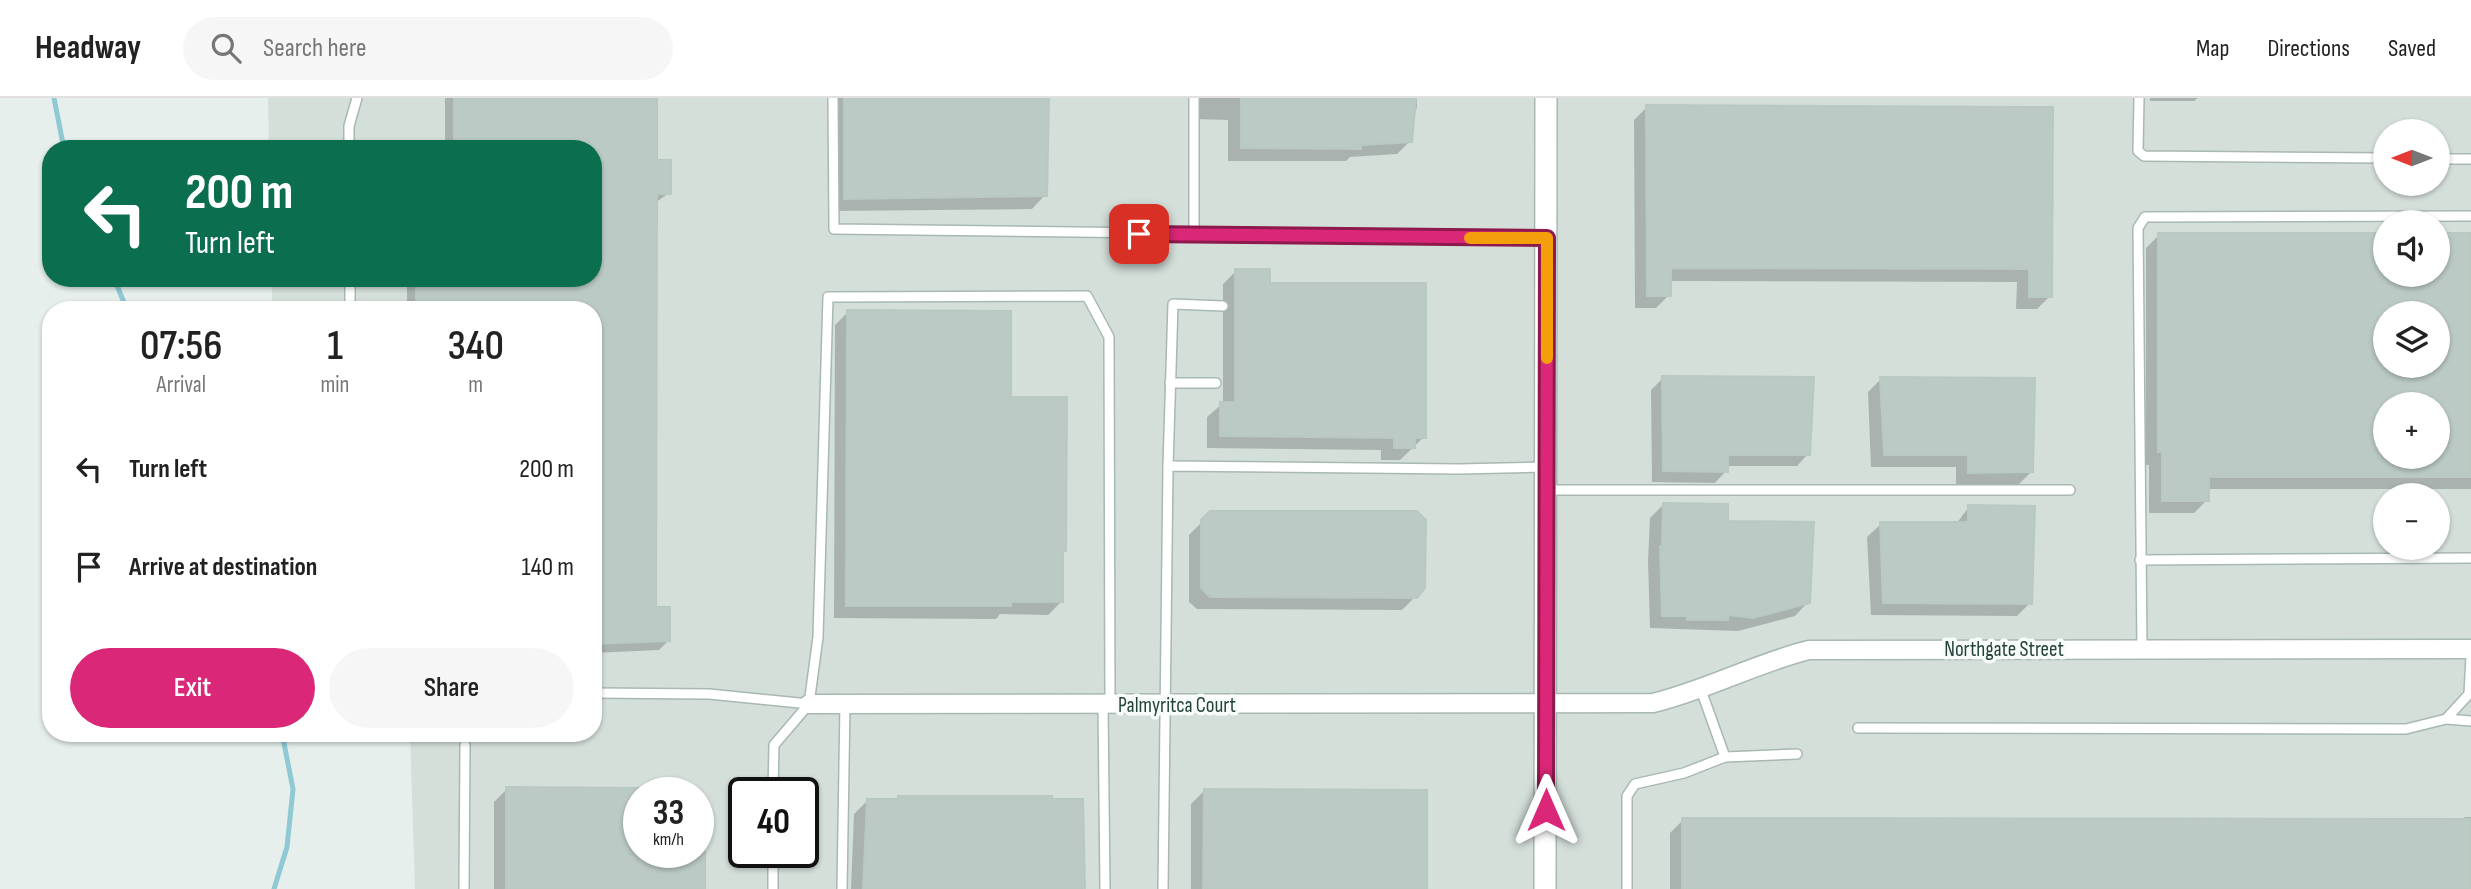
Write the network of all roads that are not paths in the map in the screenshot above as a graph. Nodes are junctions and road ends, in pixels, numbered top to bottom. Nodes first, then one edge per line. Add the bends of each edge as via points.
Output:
1 (357, 98) edge
2 (833, 98) edge
3 (1194, 98) edge
4 (1546, 98) edge
5 (2139, 98) edge
6 (349, 140) edge
7 (2373, 158) edge
8 (2450, 159) edge
9 (2471, 159) edge
10 (2471, 216) edge
11 (1194, 234) junction
12 (1547, 238) junction
13 (1223, 306) dead end
14 (1170, 383) junction
15 (1216, 383) dead end
16 (1168, 466) junction
17 (1546, 467) junction
18 (1546, 490) junction
19 (2070, 490) dead end
20 (2471, 558) edge
21 (2140, 560) junction
22 (2142, 649) junction
23 (2471, 649) edge
24 (2471, 656) edge
25 (1701, 690) junction
26 (602, 693) edge
27 (809, 704) junction
28 (845, 704) junction
29 (1106, 704) junction
30 (1164, 705) junction
31 (1546, 705) junction
32 (2446, 719) junction
33 (2471, 721) edge
34 (1858, 728) dead end
35 (464, 745) dead end
36 (1797, 754) dead end
37 (1725, 757) junction
38 (773, 777) edge
39 (773, 868) edge
40 (464, 889) edge
41 (773, 889) edge
42 (842, 889) edge
43 (1105, 889) edge
44 (1163, 889) edge
45 (1545, 889) edge
46 (1627, 889) edge

1 - 6 lane
2 - 11 lane via 834,229
3 - 11 lane
4 - 12 street
5 - 7 lane via 2138,150 2144,156
8 - 9 lane
10 - 21 lane via 2145,217 2138,228
11 - 12 lane
12 - 17 street
13 - 14 lane via 1173,304
14 - 15 lane
14 - 16 lane
16 - 17 lane
16 - 30 lane
17 - 18 street
18 - 19 lane
18 - 31 street
20 - 21 lane
21 - 22 lane
22 - 23 street, Northgate Street
22 - 25 street, Northgate Street via 1810,650 1777,658
24 - 32 lane via 2469,694
25 - 31 street, Northgate Street via 1653,703
25 - 37 lane
26 - 27 lane via 709,694
27 - 28 street, Palmyritca Court
27 - 29 lane via 818,637 828,298 1087,296 1109,337
27 - 38 lane via 774,745
28 - 29 street, Palmyritca Court
28 - 42 lane
29 - 30 street, Palmyritca Court
29 - 43 lane
30 - 31 street, Palmyritca Court
30 - 44 lane
31 - 45 street
32 - 33 lane
32 - 34 lane via 2406,729
35 - 40 lane
36 - 37 lane
37 - 46 lane via 1684,773 1635,783 1628,796
39 - 41 lane

